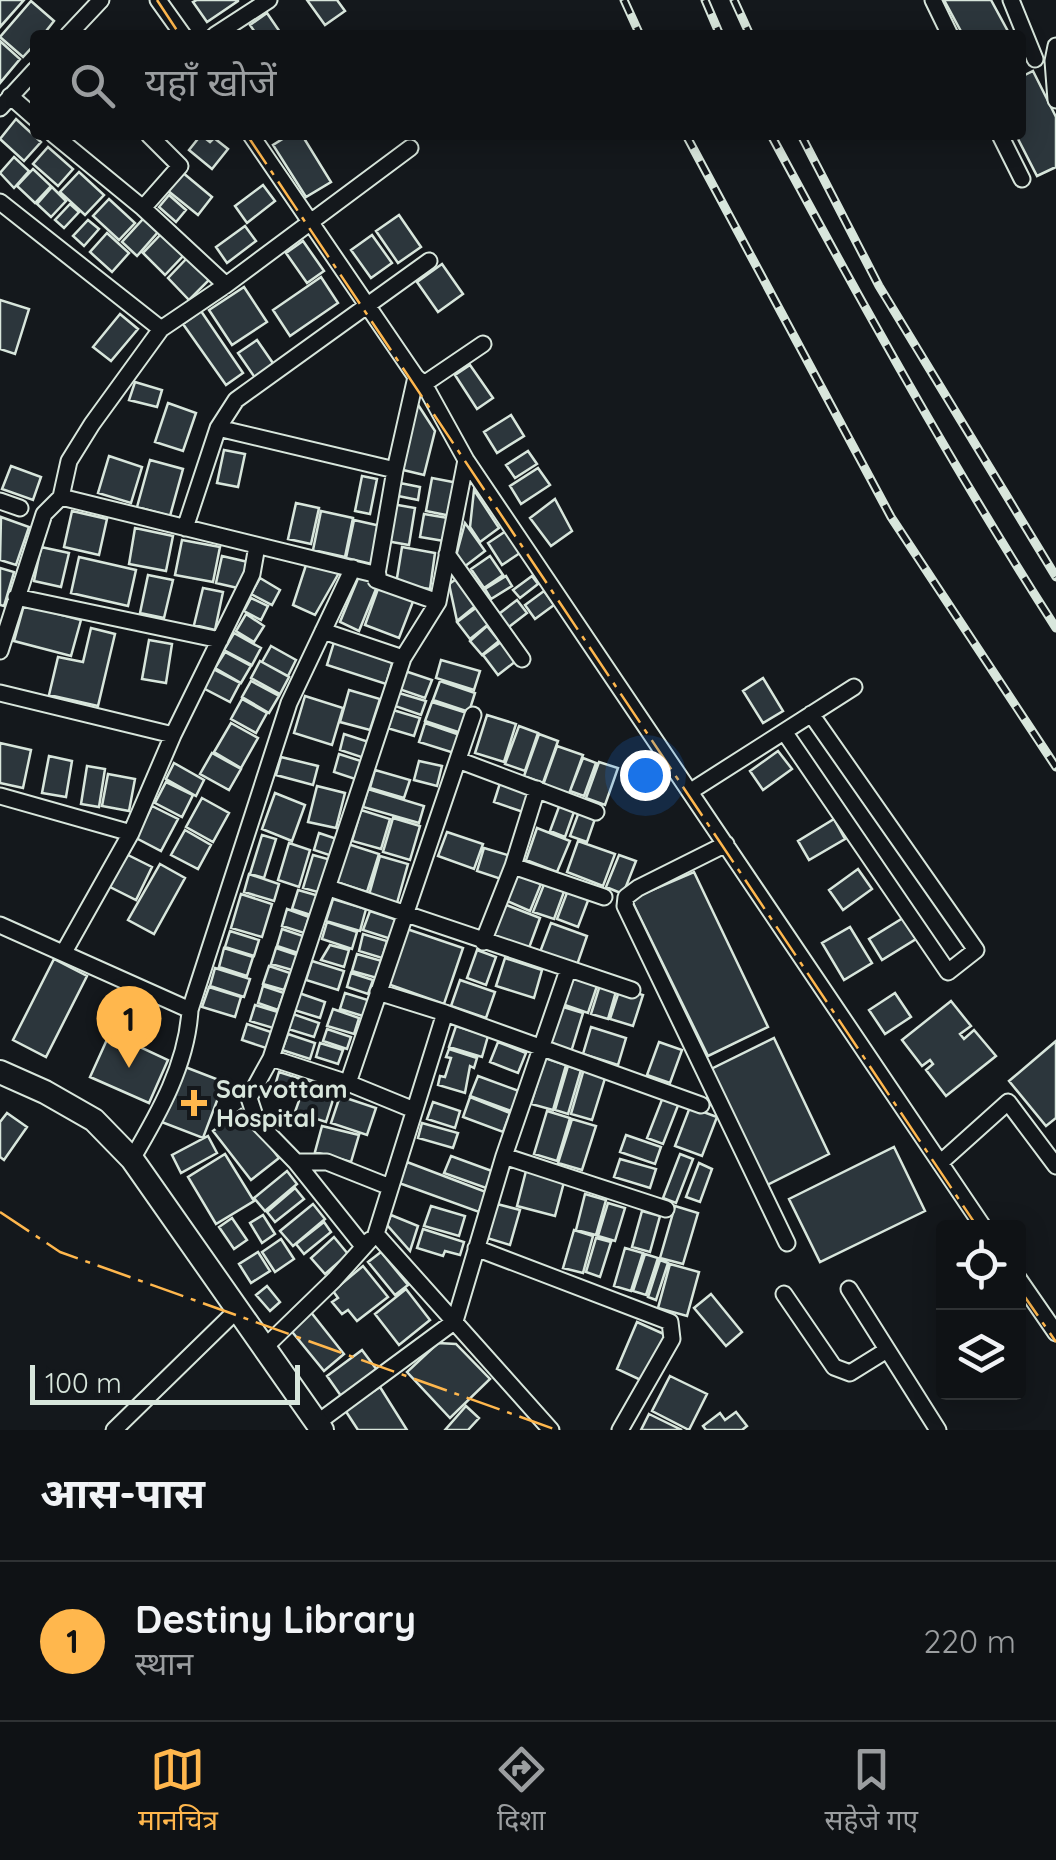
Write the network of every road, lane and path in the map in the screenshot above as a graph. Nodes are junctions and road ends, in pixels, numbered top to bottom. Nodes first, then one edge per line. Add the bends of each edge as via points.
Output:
1 (101, 0) edge
2 (158, 0) edge
3 (269, 0) edge
4 (933, 0) edge
5 (1011, 0) edge
6 (73, 30) edge
7 (180, 30) edge
8 (223, 30) edge
9 (948, 30) edge
10 (1019, 30) edge
11 (1054, 54) edge
12 (1028, 62) edge
13 (30, 75) edge
14 (1056, 100) edge
15 (5, 102) edge
16 (30, 115) edge
17 (60, 140) edge
18 (77, 140) edge
19 (154, 140) edge
20 (255, 140) edge
21 (1002, 140) edge
22 (70, 148) junction
23 (410, 148) dead end
24 (1022, 179) dead end
25 (0, 202) edge
26 (143, 208) junction
27 (310, 223) junction
28 (430, 261) dead end
29 (226, 285) junction
30 (366, 307) junction
31 (160, 329) junction
32 (483, 344) dead end
33 (420, 380) junction
34 (218, 428) junction
35 (466, 460) junction
36 (395, 470) junction
37 (61, 498) junction
38 (0, 501) edge
39 (20, 508) dead end
40 (185, 528) junction
41 (257, 546) junction
42 (447, 554) junction
43 (352, 568) junction
44 (378, 574) junction
45 (16, 597) junction
46 (438, 602) junction
47 (322, 631) junction
48 (220, 640) junction
49 (0, 651) edge
50 (403, 658) junction
51 (522, 660) dead end
52 (854, 686) dead end
53 (0, 693) edge
54 (810, 714) junction
55 (474, 715) dead end
56 (785, 732) junction
57 (174, 735) junction
58 (458, 760) junction
59 (537, 789) junction
60 (692, 792) junction
61 (0, 796) edge
62 (596, 812) dead end
63 (131, 832) junction
64 (726, 844) junction
65 (513, 866) junction
66 (329, 888) junction
67 (604, 898) dead end
68 (404, 914) junction
69 (0, 926) edge
70 (483, 942) junction
71 (64, 952) junction
72 (568, 970) junction
73 (632, 990) dead end
74 (378, 992) junction
75 (190, 1010) junction
76 (445, 1012) junction
77 (539, 1047) junction
78 (271, 1058) junction
79 (0, 1072) edge
80 (348, 1083) junction
81 (701, 1105) dead end
82 (414, 1110) junction
83 (504, 1156) junction
84 (132, 1159) junction
85 (296, 1162) junction
86 (940, 1163) junction
87 (1056, 1166) edge
88 (390, 1187) junction
89 (666, 1210) dead end
90 (979, 1220) edge
91 (376, 1234) junction
92 (787, 1243) dead end
93 (363, 1246) junction
94 (476, 1248) junction
95 (848, 1289) dead end
96 (1026, 1290) edge
97 (784, 1294) dead end
98 (236, 1310) junction
99 (455, 1321) junction
100 (1056, 1334) edge
101 (265, 1347) junction
102 (887, 1350) junction
103 (320, 1426) edge
104 (114, 1430) edge
105 (551, 1430) edge
106 (620, 1430) edge
107 (938, 1430) edge

1 - 6 street
2 - 7 street
3 - 8 street
4 - 9 street
5 - 10 street
11 - 12 street
11 - 14 street
13 - 15 street
15 - 16 street
17 - 22 street
18 - 22 street
19 - 26 street via 180,166
20 - 27 street
21 - 24 street
22 - 26 street
23 - 27 street
25 - 31 street
26 - 29 street
27 - 29 street
27 - 30 street
28 - 30 street
29 - 31 street
30 - 33 street
30 - 34 street via 236,400
31 - 37 street via 69,461
32 - 33 street
33 - 35 street
33 - 36 street
34 - 36 street
34 - 40 street
35 - 42 street
35 - 60 street
36 - 44 street
37 - 40 street
37 - 45 street via 44,514
38 - 39 street
40 - 41 street
41 - 43 street
41 - 48 street via 252,574
42 - 46 street
42 - 51 street
43 - 44 street
43 - 47 street
44 - 46 street via 376,580
45 - 48 street
45 - 49 street
46 - 50 street
47 - 50 street
47 - 75 street via 289,703
48 - 57 street
50 - 66 street
52 - 54 street
53 - 57 street
54 - 56 street
54 - 56 street via 976,950 948,972
55 - 58 street
56 - 60 street
57 - 63 street
58 - 59 street
58 - 68 street
59 - 62 street
59 - 65 street
60 - 64 street
61 - 63 street
63 - 71 street
64 - 86 street
64 - 92 street via 638,888 624,906
65 - 67 street
65 - 70 street
66 - 68 street
66 - 78 street
68 - 70 street
68 - 74 street
69 - 71 street
70 - 72 street
71 - 75 street
72 - 73 street
72 - 77 street
74 - 76 street
74 - 80 street
75 - 84 street via 188,1038 160,1111
76 - 77 street
76 - 82 street
77 - 81 street
77 - 83 street
78 - 80 street
78 - 85 street via 249,1098 257,1122
79 - 84 street via 94,1120
80 - 82 street
82 - 88 street
83 - 89 street
83 - 94 street
84 - 98 street
85 - 88 street via 327,1162
85 - 93 street
86 - 87 street via 1008,1102
86 - 90 street
88 - 91 street
91 - 93 street
91 - 99 street
93 - 101 street
94 - 99 street
94 - 106 street via 670,1322 672,1338
95 - 102 street
96 - 100 street
97 - 102 street via 844,1373
98 - 101 street
98 - 104 street
99 - 103 street
99 - 105 street
101 - 103 street
102 - 107 street

